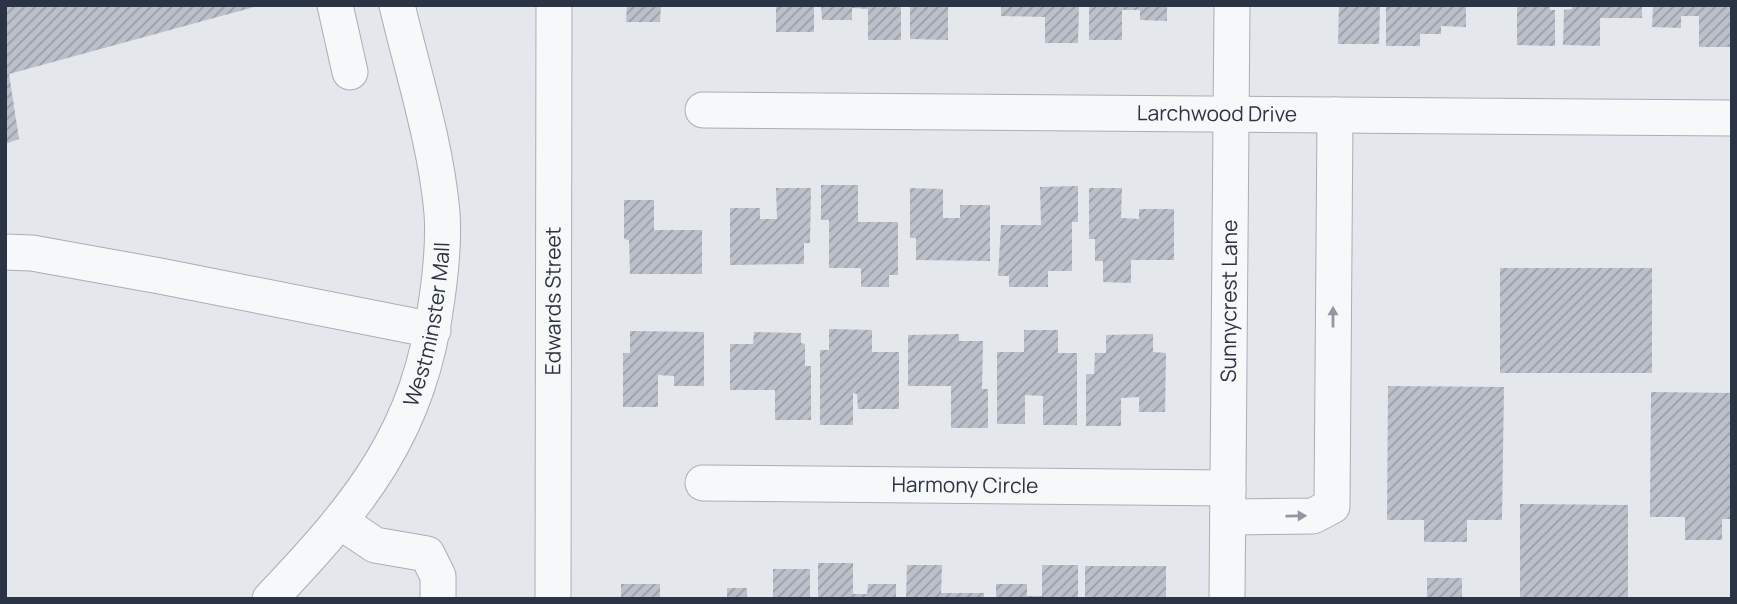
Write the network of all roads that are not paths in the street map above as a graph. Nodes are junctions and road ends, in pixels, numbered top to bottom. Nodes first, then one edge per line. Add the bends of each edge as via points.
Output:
1 (335, 5) edge
2 (397, 5) edge
3 (554, 5) edge
4 (1232, 5) edge
5 (350, 72) dead end
6 (703, 110) dead end
7 (1231, 114) junction
8 (1335, 115) junction
9 (1728, 124) edge
10 (5, 252) edge
11 (433, 330) junction
12 (703, 482) dead end
13 (1228, 503) junction
14 (341, 522) junction
15 (270, 599) edge
16 (438, 599) edge
17 (553, 599) edge
18 (1227, 599) edge

1 - 5 street
2 - 11 street, Westminster Mall via 442,214
3 - 17 street, Edwards Street
4 - 7 street, Sunnycrest Lane
6 - 7 street, Larchwood Drive
7 - 8 street, Larchwood Drive
7 - 13 street, Sunnycrest Lane
8 - 9 street, Larchwood Drive
13 -> 8 street, Harmony Circle via 1313,516 1332,506
10 - 11 street via 134,271
11 - 14 street, Westminster Mall via 422,379 404,422 383,462
12 - 13 street, Harmony Circle
13 - 18 street, Sunnycrest Lane
14 - 15 street, Westminster Mall
14 - 16 street via 375,545 426,554 438,576

